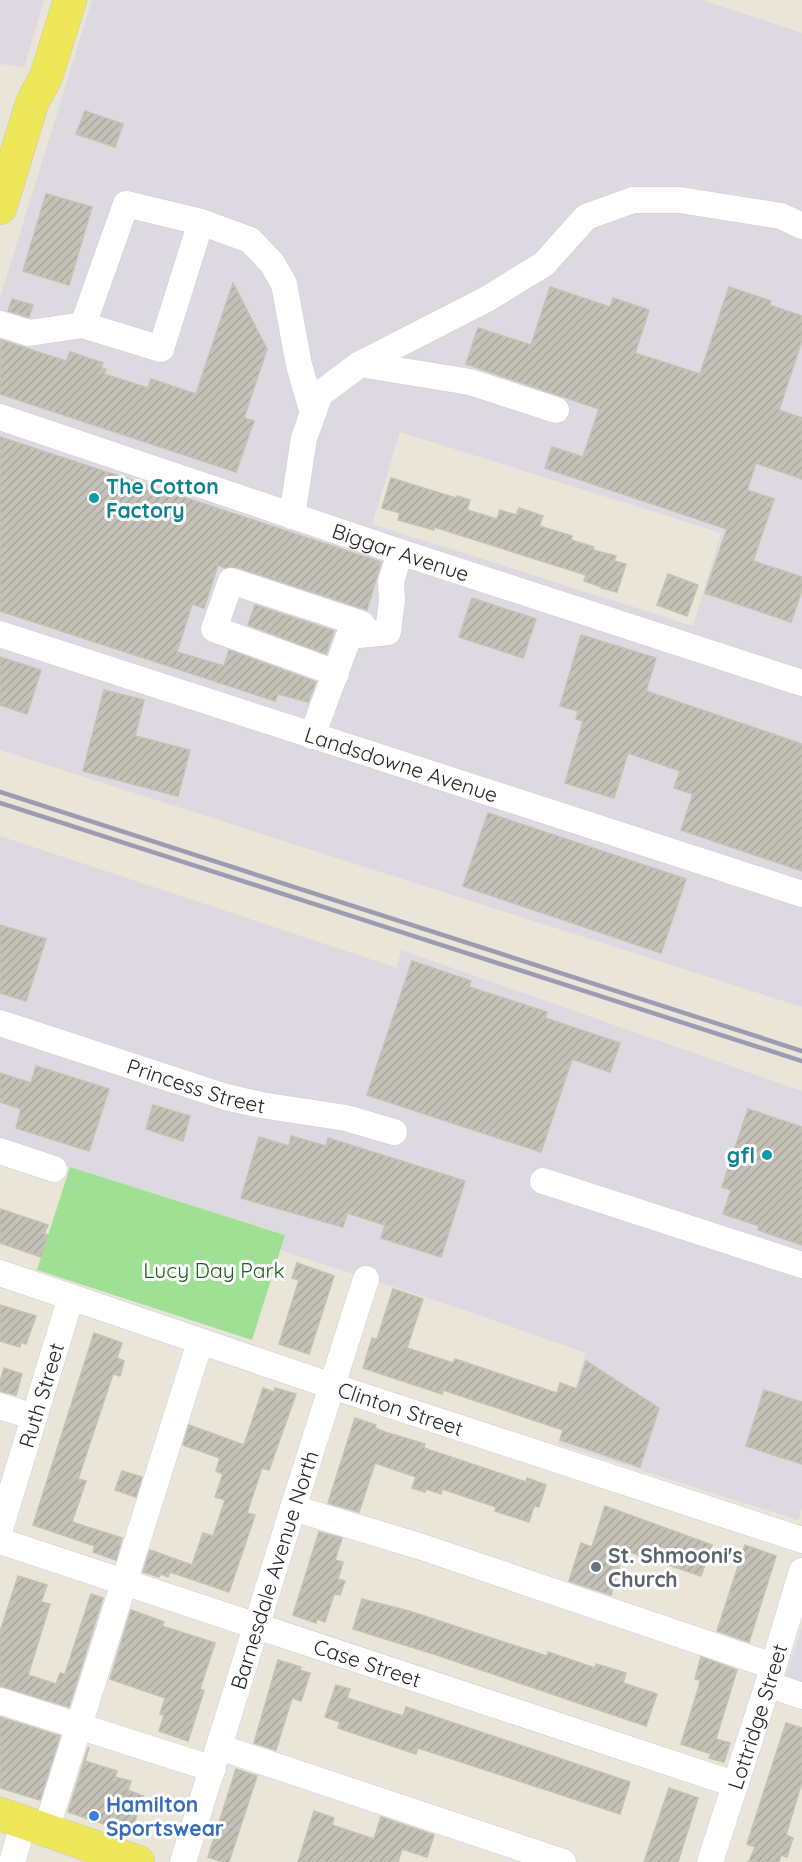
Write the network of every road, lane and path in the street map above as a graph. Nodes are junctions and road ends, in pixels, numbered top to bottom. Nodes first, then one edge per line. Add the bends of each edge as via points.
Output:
1 (70, 0) edge
2 (0, 208) edge
3 (201, 222) junction
4 (802, 226) edge
5 (0, 324) edge
6 (83, 325) junction
7 (360, 364) junction
8 (556, 410) dead end
9 (313, 413) junction
10 (0, 417) edge
11 (292, 516) junction
12 (400, 552) junction
13 (0, 634) edge
14 (366, 634) junction
15 (336, 673) junction
16 (802, 682) edge
17 (312, 736) junction
18 (802, 894) edge
19 (0, 1023) edge
20 (394, 1132) dead end
21 (0, 1151) edge
22 (54, 1169) dead end
23 (543, 1181) dead end
24 (802, 1265) edge
25 (0, 1273) edge
26 (366, 1279) dead end
27 (71, 1298) junction
28 (200, 1342) junction
29 (332, 1386) junction
30 (0, 1406) edge
31 (34, 1417) junction
32 (293, 1508) junction
33 (0, 1529) edge
34 (802, 1540) edge
35 (0, 1541) edge
36 (802, 1571) edge
37 (124, 1582) junction
38 (257, 1626) junction
39 (771, 1675) junction
40 (802, 1696) edge
41 (0, 1701) edge
42 (80, 1726) junction
43 (216, 1758) junction
44 (734, 1784) junction
45 (24, 1822) edge
46 (12, 1862) edge
47 (138, 1862) edge
48 (183, 1862) edge
49 (563, 1862) edge
50 (710, 1862) edge

1 - 2 main road via 46,77 32,103
3 - 6 street via 126,204
3 - 6 street via 161,349
3 - 9 street via 250,240 272,263 284,284 299,365
4 - 7 street via 782,216 680,200 633,200 586,217 544,264 487,299
5 - 6 street via 29,333
7 - 8 street via 470,382
7 - 9 street via 320,394
9 - 11 street via 304,438
10 - 11 street, Biggar Avenue
11 - 12 street, Biggar Avenue
12 - 14 street via 391,582 388,632
12 - 16 street, Biggar Avenue
13 - 17 street, Landsdowne Avenue
14 - 15 street via 349,636
14 - 15 street via 362,624 231,581 214,629
15 - 17 street
17 - 18 street, Landsdowne Avenue
19 - 20 street, Princess Street via 226,1097 346,1118
21 - 22 street
23 - 24 street
25 - 27 street, Clinton Street
26 - 29 street, Barnesdale Avenue North
27 - 28 street, Clinton Street
27 - 31 street, Ruth Street
28 - 29 street, Clinton Street
28 - 37 street
29 - 32 street, Barnesdale Avenue North
29 - 34 street, Clinton Street
30 - 31 street
31 - 33 street, Ruth Street
32 - 38 street, Barnesdale Avenue North
32 - 39 street via 422,1547
35 - 37 street, Case Street
36 - 39 street, Lottridge Street
37 - 38 street, Case Street
37 - 42 street
38 - 43 street, Barnesdale Avenue North
38 - 44 street, Case Street
39 - 40 street
39 - 44 street, Lottridge Street
41 - 42 street
42 - 43 street
42 - 45 street
43 - 48 street, Barnesdale Avenue North
43 - 49 street
44 - 50 street, Lottridge Street
45 - 46 street
45 - 47 main road

